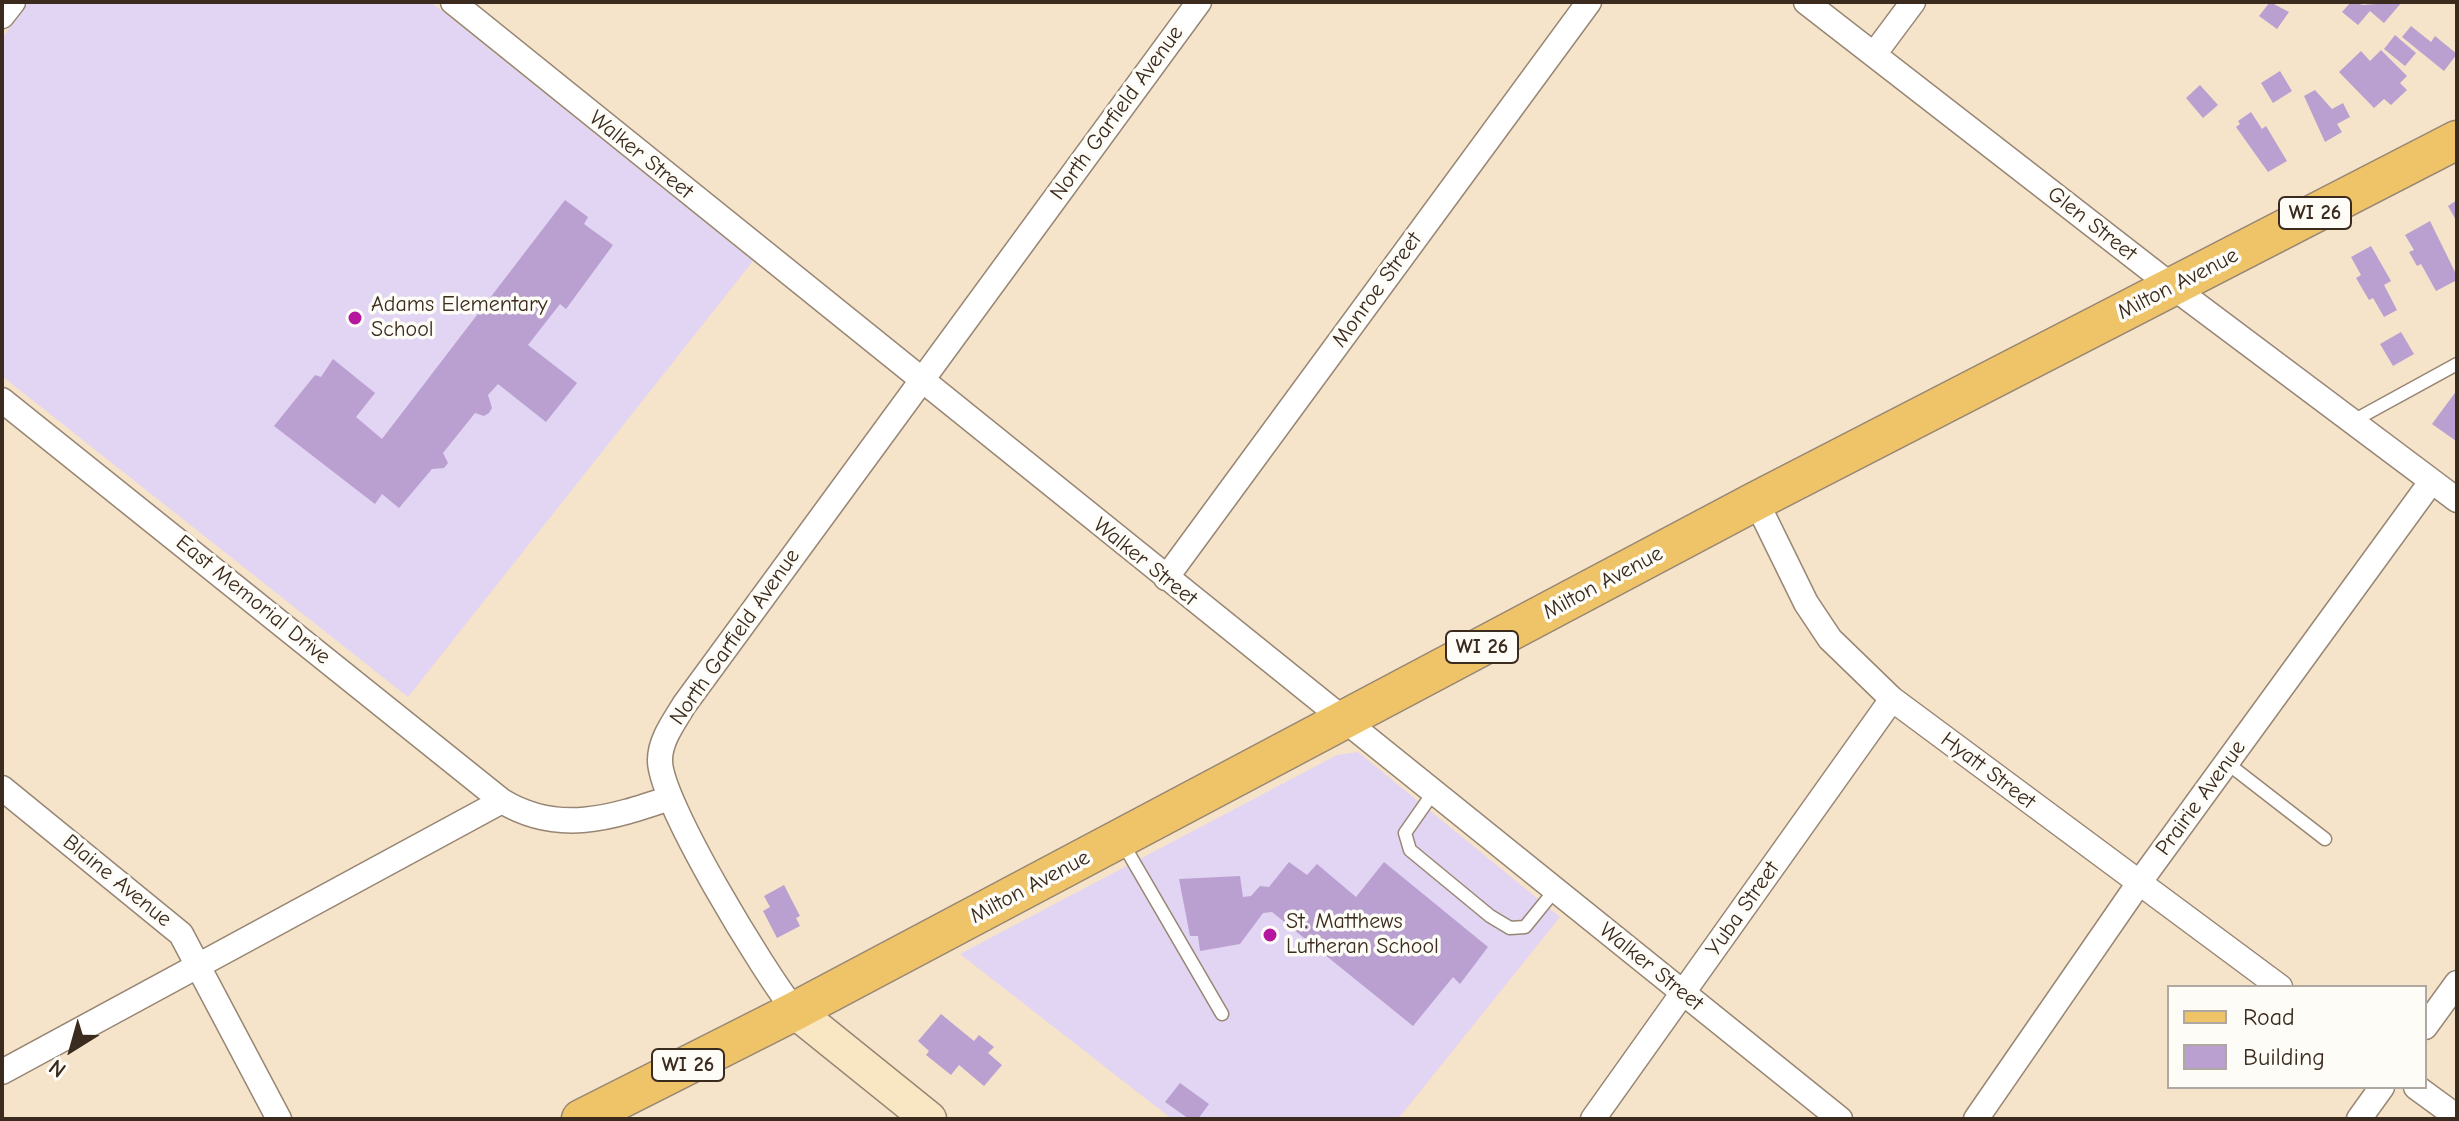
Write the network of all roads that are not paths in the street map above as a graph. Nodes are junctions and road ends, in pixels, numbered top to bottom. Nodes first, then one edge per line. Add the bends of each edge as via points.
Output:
1 (13, 2) edge
2 (453, 2) edge
3 (1199, 2) edge
4 (1589, 2) edge
5 (1806, 2) edge
6 (1913, 2) edge
7 (2, 16) edge
8 (1875, 53) junction
9 (2457, 140) edge
10 (2173, 287) junction
11 (2457, 364) edge
12 (919, 381) junction
13 (2, 400) edge
14 (2353, 421) junction
15 (2431, 482) junction
16 (2457, 500) edge
17 (1756, 501) junction
18 (1166, 578) junction
19 (1892, 699) junction
20 (1343, 721) junction
21 (2227, 763) junction
22 (2, 788) edge
23 (1433, 793) junction
24 (670, 798) junction
25 (502, 801) junction
26 (1121, 839) junction
27 (2325, 839) dead end
28 (2139, 883) junction
29 (1555, 890) junction
30 (200, 966) junction
31 (2457, 983) edge
32 (2277, 985) edge
33 (1684, 992) junction
34 (795, 1011) junction
35 (1222, 1014) dead end
36 (2427, 1024) edge
37 (2, 1072) edge
38 (2381, 1089) edge
39 (2419, 1089) edge
40 (913, 1111) edge
41 (2457, 1117) edge
42 (279, 1119) edge
43 (581, 1119) edge
44 (1593, 1119) edge
45 (1840, 1119) edge
46 (1976, 1119) edge
47 (2359, 1119) edge

1 - 7 street
2 - 12 street, Walker Street
3 - 12 street, North Garfield Avenue
4 - 18 street, Monroe Street
5 - 8 street, Glen Street
6 - 8 street
8 - 10 street, Glen Street
9 - 10 main road, Milton Avenue / WI 26
10 - 14 street, Glen Street
10 - 17 main road, Milton Avenue / WI 26
11 - 14 lane
12 - 18 street, Walker Street
12 - 24 street, North Garfield Avenue via 672,726 659,758
13 - 25 street, East Memorial Drive
14 - 15 street, Glen Street
15 - 16 street, Glen Street
15 - 21 street, Prairie Avenue
17 - 19 street, Hyatt Street via 1806,603 1830,639
17 - 20 main road, Milton Avenue / WI 26
18 - 20 street, Walker Street
19 - 28 street, Hyatt Street
19 - 33 street, Yuba Street
20 - 23 street, Walker Street
20 - 26 main road, Milton Avenue / WI 26
21 - 27 lane
21 - 28 street, Prairie Avenue
22 - 30 street, Blaine Avenue via 169,921
23 - 29 street, Walker Street
23 - 29 lane via 1405,833 1410,850 1490,916 1510,928 1525,927
24 - 25 street via 573,821 526,815
24 - 34 street via 757,959
25 - 30 street
26 - 34 main road, Milton Avenue / WI 26
26 - 35 lane
28 - 32 street, Hyatt Street
28 - 46 street, Prairie Avenue
29 - 33 street, Walker Street
30 - 37 street
30 - 42 street, Blaine Avenue
31 - 36 street
33 - 44 street, Yuba Street
33 - 45 street, Walker Street
34 - 40 main road
34 - 43 main road, Milton Avenue / WI 26
38 - 47 street
39 - 41 street

